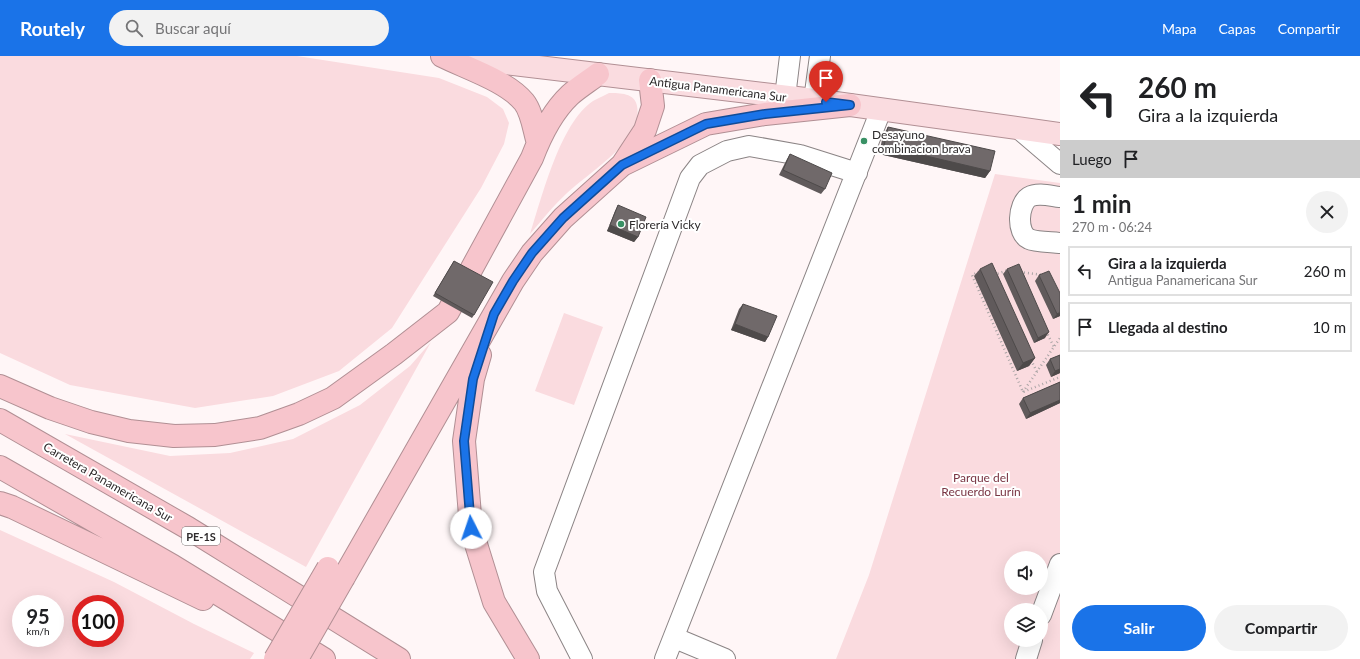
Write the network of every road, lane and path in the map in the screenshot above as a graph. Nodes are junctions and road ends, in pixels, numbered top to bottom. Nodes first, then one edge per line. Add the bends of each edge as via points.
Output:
1 (442, 56) edge
2 (447, 56) edge
3 (790, 56) edge
4 (820, 56) edge
5 (598, 74) junction
6 (650, 80) junction
7 (785, 97) junction
8 (814, 100) junction
9 (850, 105) junction
10 (881, 110) junction
11 (1018, 128) junction
12 (1060, 134) edge
13 (538, 143) junction
14 (1060, 164) edge
15 (622, 165) junction
16 (857, 173) junction
17 (1060, 197) edge
18 (1060, 243) edge
19 (1017, 266) edge
20 (1011, 269) edge
21 (983, 270) edge
22 (990, 272) edge
23 (1020, 272) junction
24 (1050, 275) edge
25 (1023, 279) edge
26 (494, 314) junction
27 (1044, 327) edge
28 (1060, 338) edge
29 (1054, 347) junction
30 (1030, 358) edge
31 (1036, 372) junction
32 (1060, 377) edge
33 (0, 386) edge
34 (1023, 392) junction
35 (0, 420) edge
36 (0, 467) edge
37 (0, 503) edge
38 (1060, 564) edge
39 (336, 572) junction
40 (1045, 603) edge
41 (675, 638) junction
42 (1030, 647) edge
43 (299, 651) edge
44 (275, 659) edge
45 (324, 659) edge
46 (399, 659) edge
47 (528, 659) edge
48 (582, 659) edge
49 (665, 659) edge
50 (725, 659) edge
51 (1026, 659) edge

1 - 13 highway via 515,93 529,111
2 - 5 main road, Antigua Panamericana Sur
3 - 7 street
4 - 8 street
5 - 6 main road, Antigua Panamericana Sur
5 - 13 highway via 563,103
6 - 7 main road, Antigua Panamericana Sur
6 - 15 highway via 653,106 645,130
7 - 8 main road, Antigua Panamericana Sur
8 - 9 main road, Antigua Panamericana Sur
9 - 10 main road, Antigua Panamericana Sur
9 - 15 highway via 765,114 706,124
10 - 11 main road, Antigua Panamericana Sur
10 - 16 street
11 - 12 main road, Antigua Panamericana Sur
11 - 14 street
13 - 33 highway via 448,312 333,398 299,414 260,428 215,435 174,436 129,431 91,422 50,408
15 - 26 highway via 563,218 532,253
16 - 41 street
16 - 48 street via 800,154 749,146 727,151 700,165 690,178 544,572 547,591
17 - 18 street via 1034,195 1027,198 1022,206 1020,218 1022,232 1029,239
19 - 23 path
20 - 22 path via 992,276
21 - 34 path via 972,275
23 - 24 path
23 - 25 path
26 - 39 highway
26 - 47 highway via 473,379 464,441 471,528 494,602
27 - 29 path
28 - 29 path
29 - 31 path
30 - 31 path
31 - 34 path
32 - 34 path
35 - 46 highway, Carretera Panamericana Sur / PE-1S via 188,528
36 - 43 highway via 173,566
37 - 43 highway via 150,574
38 - 40 street
39 - 43 highway, bridge
39 - 44 highway, bridge
41 - 49 street
41 - 50 street
42 - 51 street
43 - 45 highway

